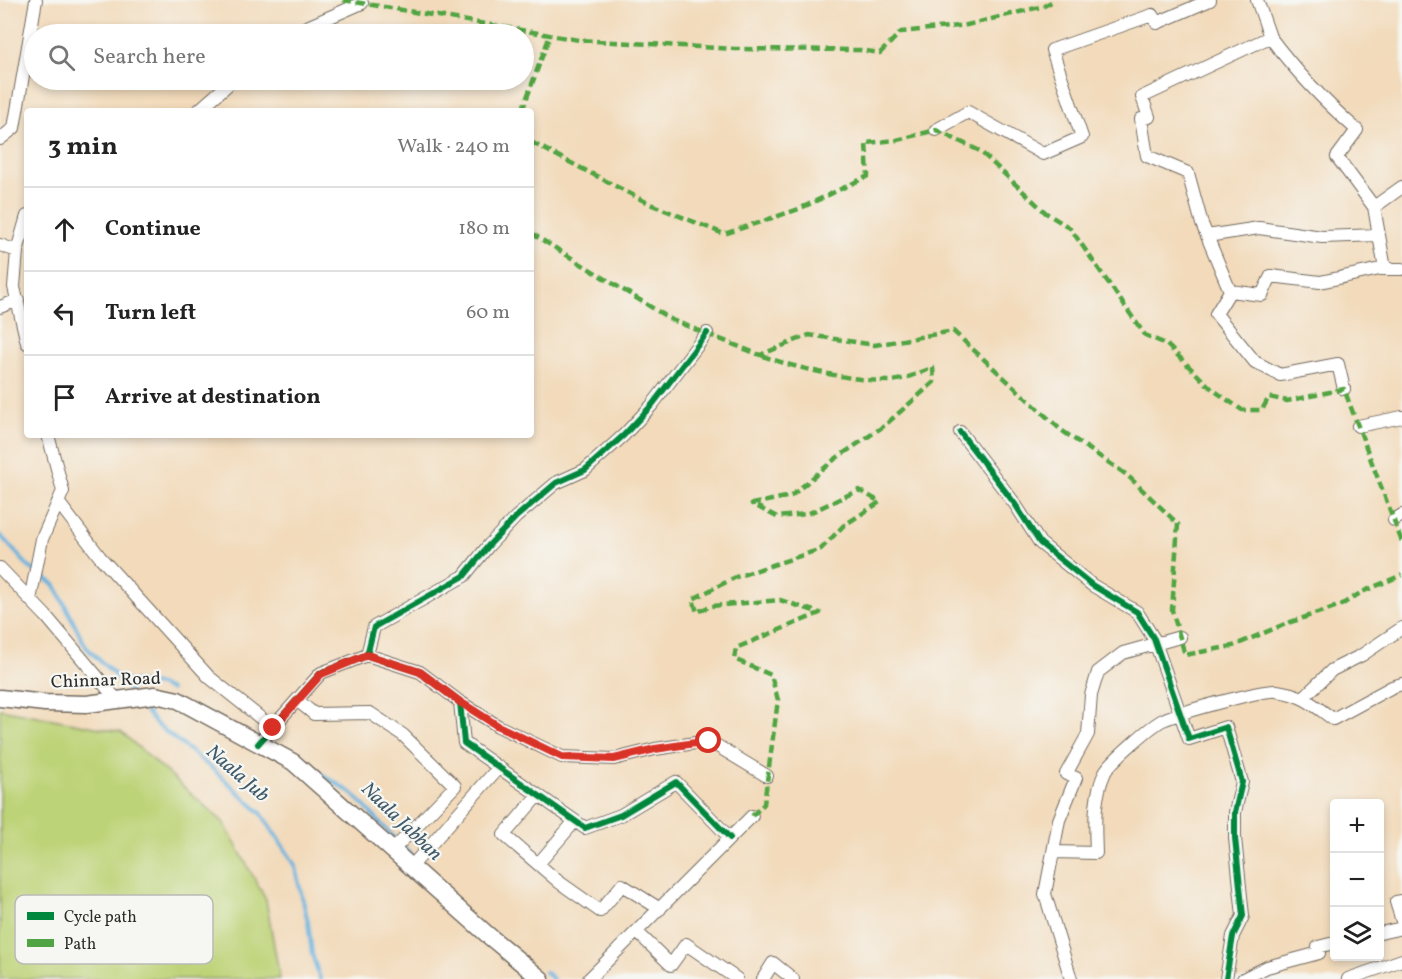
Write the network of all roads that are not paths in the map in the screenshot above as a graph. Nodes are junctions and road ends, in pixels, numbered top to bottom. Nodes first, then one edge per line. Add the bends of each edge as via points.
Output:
1 (36, 0) edge
2 (1210, 0) edge
3 (1257, 0) edge
4 (362, 3) dead end
5 (32, 24) edge
6 (314, 24) edge
7 (1270, 37) junction
8 (24, 70) edge
9 (222, 90) edge
10 (201, 108) edge
11 (936, 130) dead end
12 (0, 140) edge
13 (1402, 187) edge
14 (1374, 207) junction
15 (24, 226) edge
16 (1207, 236) junction
17 (1379, 236) junction
18 (0, 245) edge
19 (17, 251) junction
20 (1385, 269) junction
21 (1402, 269) edge
22 (1230, 291) junction
23 (18, 300) junction
24 (0, 308) edge
25 (24, 320) edge
26 (707, 333) dead end
27 (1344, 389) dead end
28 (1402, 417) edge
29 (1358, 426) dead end
30 (960, 432) dead end
31 (49, 438) edge
32 (58, 502) junction
33 (0, 568) edge
34 (30, 600) junction
35 (1402, 628) edge
36 (1180, 637) dead end
37 (1155, 644) junction
38 (367, 655) junction
39 (1402, 684) edge
40 (1304, 697) junction
41 (0, 698) edge
42 (117, 700) junction
43 (297, 700) junction
44 (460, 702) junction
45 (1181, 715) junction
46 (273, 728) junction
47 (258, 744) junction
48 (499, 767) junction
49 (767, 776) dead end
50 (538, 795) junction
51 (752, 816) dead end
52 (575, 821) junction
53 (730, 838) junction
54 (397, 846) junction
55 (1053, 852) junction
56 (415, 863) junction
57 (538, 864) junction
58 (1402, 900) edge
59 (660, 909) junction
60 (1402, 921) edge
61 (1402, 928) edge
62 (638, 932) junction
63 (1384, 932) edge
64 (1330, 944) edge
65 (1402, 960) edge
66 (541, 979) edge
67 (589, 979) edge
68 (737, 979) edge
69 (763, 979) edge
70 (793, 979) edge
71 (1071, 979) edge
72 (1226, 979) edge
73 (1243, 979) edge
74 (1348, 979) edge

1 - 5 street
2 - 11 street via 1157,23 1152,15 1052,50 1082,137 1043,154 968,112
3 - 7 street
4 - 6 street
7 - 14 street via 1291,66 1357,130 1337,157
7 - 16 street via 1142,97 1149,117 1141,119 1147,156 1188,173
8 - 12 street via 14,128
9 - 10 street
13 - 14 street
14 - 17 street
15 - 19 street
16 - 17 street via 1259,228 1322,237
16 - 22 street
17 - 20 street
18 - 19 street
19 - 23 street via 14,286
20 - 21 street
20 - 22 street via 1320,282 1271,276 1262,295
22 - 27 street via 1216,314 1255,362 1280,375 1338,364
23 - 24 street
23 - 25 street
26 - 38 street via 624,435 585,470 556,483 516,517 464,576 374,627
28 - 29 street
30 - 37 street via 1040,543 1092,585 1137,612
31 - 32 street via 63,491
32 - 34 street via 42,539
32 - 46 street via 100,557 209,677
33 - 34 street
34 - 42 street
35 - 40 street via 1332,670
36 - 37 street
37 - 45 street
37 - 55 street via 1123,653 1098,672 1091,695 1088,734 1066,774 1076,778 1059,820
38 - 43 street via 321,674
38 - 44 street via 420,672
39 - 40 street via 1333,719
40 - 45 street via 1274,690
41 - 42 main road, Chinnar Road via 76,704
42 - 47 main road, Chinnar Road via 155,695 178,700
43 - 46 street
43 - 54 street via 314,714 370,713 403,735 455,786
44 - 48 street via 464,743
44 - 49 street via 498,726 562,757 614,759 709,741
45 - 55 street via 1161,721 1106,770 1095,807 1096,853
45 - 72 street via 1189,739 1226,727 1242,783 1235,812 1235,838 1243,916 1233,936
46 - 47 street
47 - 54 main road via 293,762
48 - 50 street
48 - 56 street
50 - 52 street
50 - 57 street via 504,835
51 - 53 street
52 - 53 street via 585,828 621,815 676,782
52 - 57 street
53 - 59 street
54 - 56 main road
55 - 71 street via 1045,894
56 - 66 main road via 489,936
57 - 59 street via 600,911 622,885
58 - 60 street via 1396,902
59 - 62 street
61 - 63 street
62 - 67 street
62 - 68 street via 671,965 686,944
64 - 73 street via 1318,947 1319,953 1267,967
65 - 74 street
69 - 70 street via 773,963

